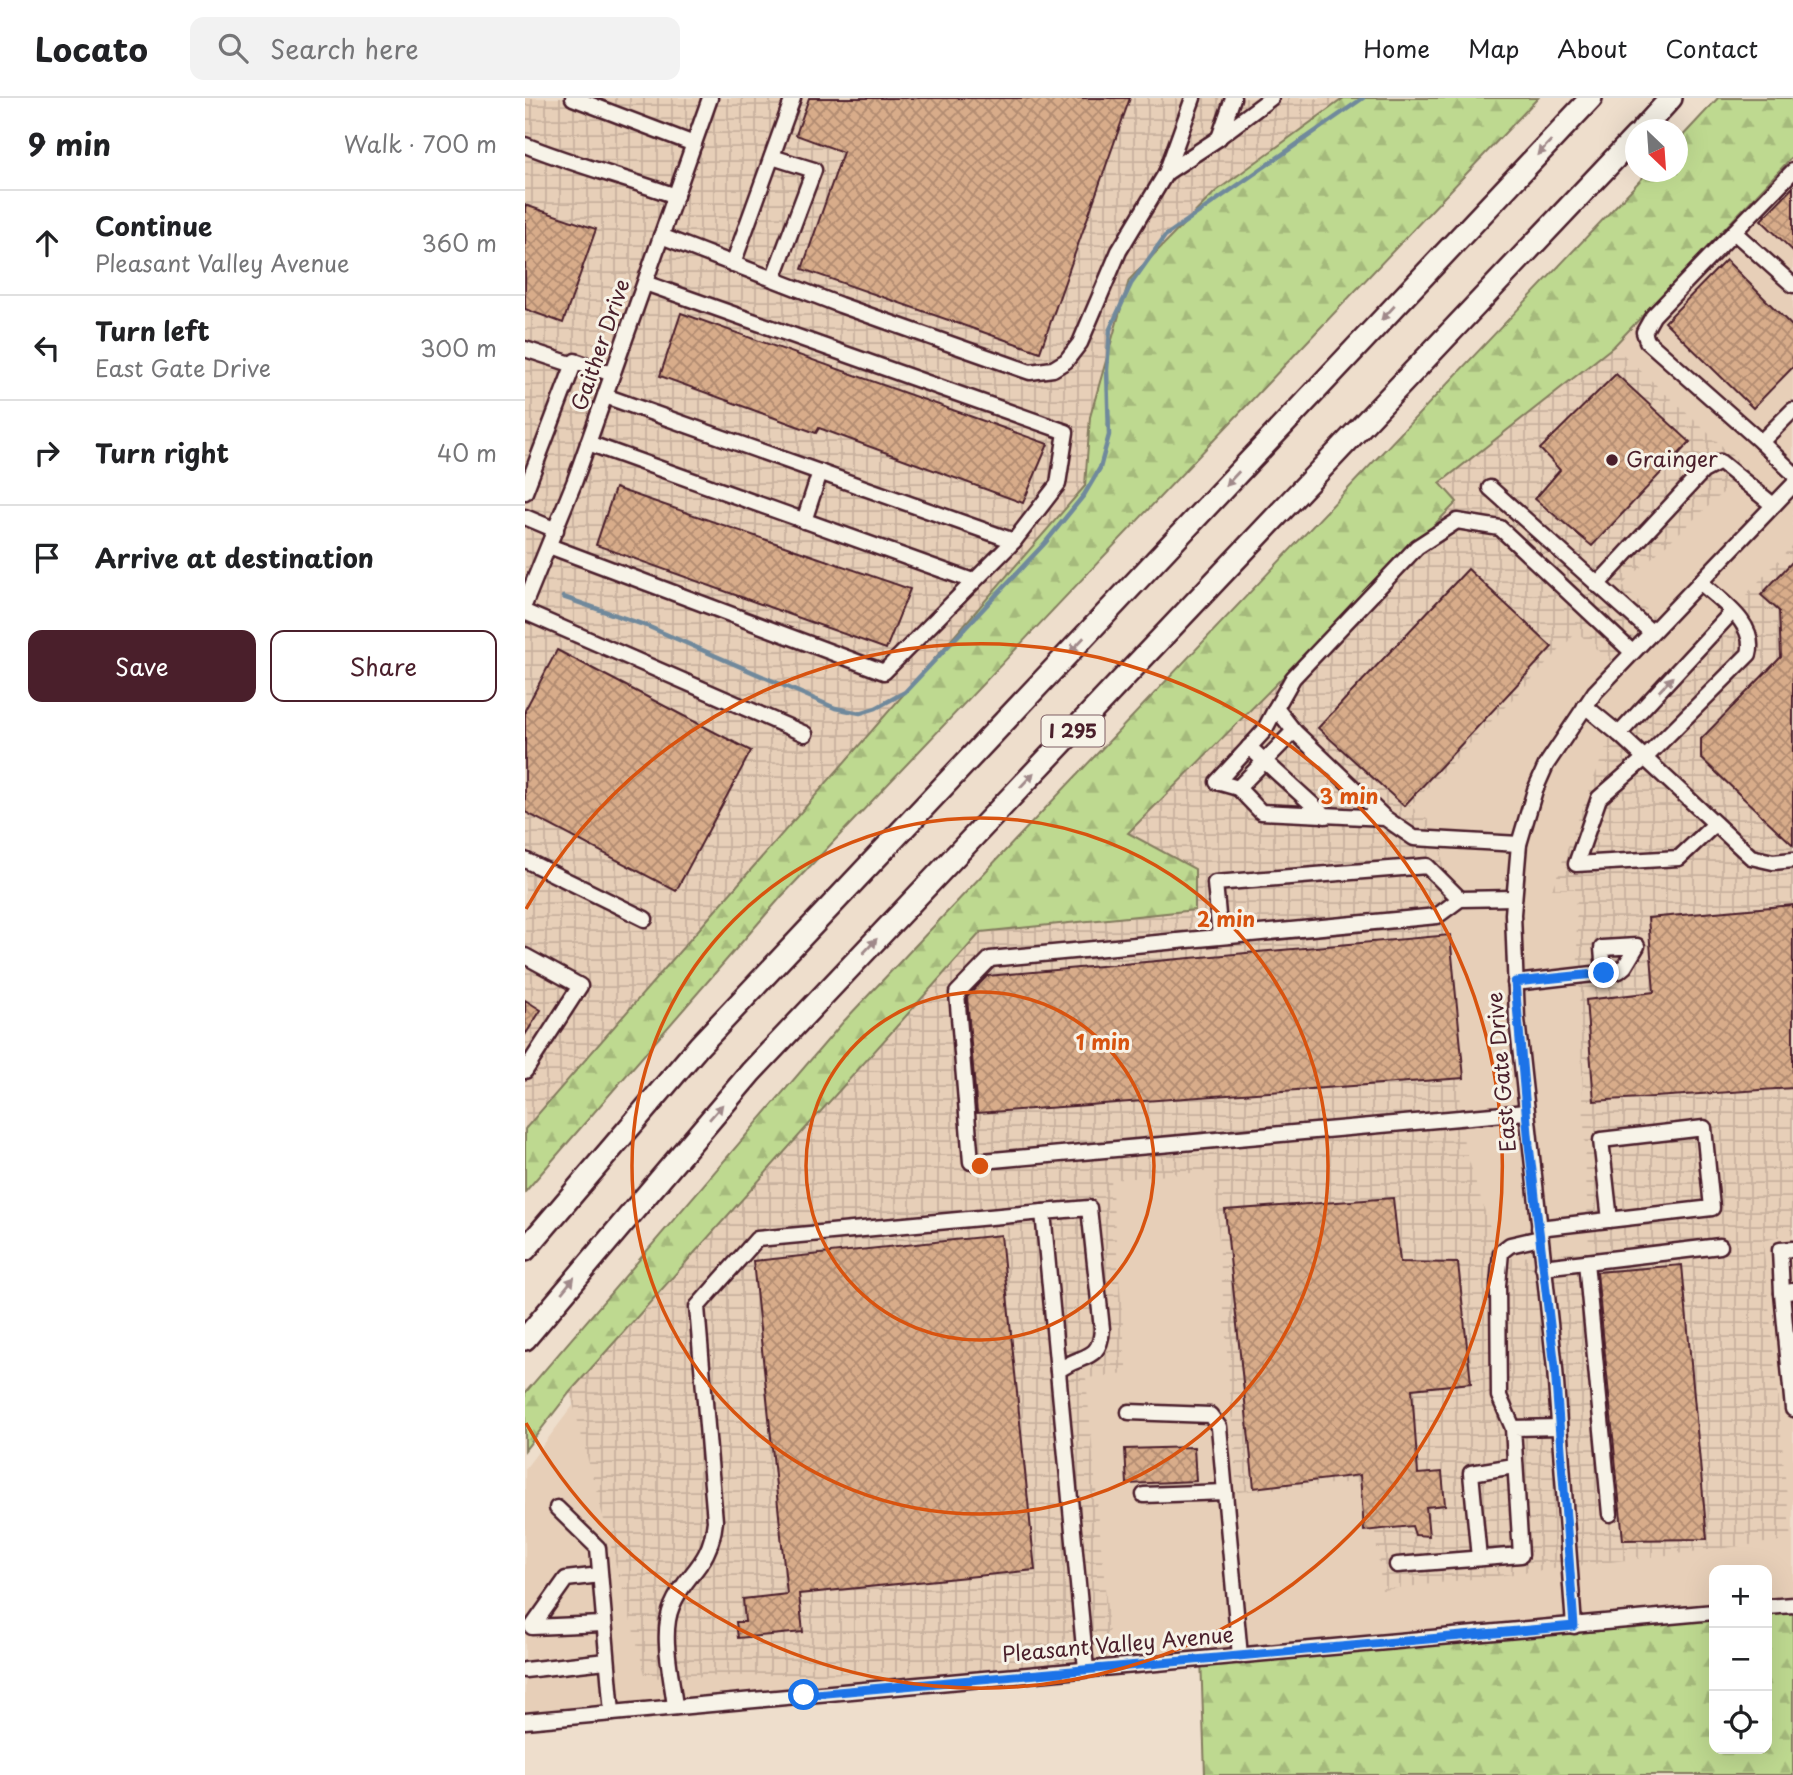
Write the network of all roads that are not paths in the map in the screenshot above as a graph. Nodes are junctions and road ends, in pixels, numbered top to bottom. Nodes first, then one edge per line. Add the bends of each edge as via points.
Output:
1 (573, 98) edge
2 (710, 98) edge
3 (793, 98) edge
4 (1193, 98) edge
5 (1233, 98) edge
6 (1271, 98) edge
7 (1591, 98) edge
8 (1671, 98) edge
9 (1652, 119) edge
10 (1219, 138) junction
11 (694, 144) junction
12 (525, 145) edge
13 (1625, 148) edge
14 (772, 157) junction
15 (1793, 171) edge
16 (1166, 173) junction
17 (676, 197) junction
18 (1734, 232) junction
19 (661, 236) junction
20 (733, 264) junction
21 (773, 279) junction
22 (645, 283) junction
23 (1793, 285) edge
24 (525, 349) edge
25 (574, 365) junction
26 (612, 374) junction
27 (605, 396) junction
28 (1793, 410) edge
29 (1761, 442) junction
30 (588, 443) junction
31 (820, 472) junction
32 (1793, 473) edge
33 (1793, 485) edge
34 (1490, 488) dead end
35 (525, 492) edge
36 (1773, 505) junction
37 (525, 517) edge
38 (804, 520) junction
39 (556, 530) junction
40 (1014, 541) junction
41 (549, 546) junction
42 (973, 581) junction
43 (1700, 582) junction
44 (1597, 585) junction
45 (525, 603) edge
46 (525, 612) edge
47 (1732, 612) junction
48 (1651, 632) junction
49 (1632, 652) junction
50 (1585, 706) junction
51 (1276, 708) junction
52 (1294, 731) junction
53 (805, 734) dead end
54 (1619, 734) junction
55 (1249, 747) junction
56 (1645, 758) junction
57 (1265, 761) junction
58 (1238, 789) junction
59 (1325, 816) junction
60 (1385, 818) junction
61 (1715, 824) junction
62 (1519, 844) junction
63 (525, 860) edge
64 (1793, 860) edge
65 (1514, 898) junction
66 (1460, 899) junction
67 (645, 919) dead end
68 (1220, 936) junction
69 (525, 956) edge
70 (1604, 973) dead end
71 (1515, 982) junction
72 (525, 1071) edge
73 (1526, 1112) junction
74 (1043, 1212) junction
75 (1610, 1220) junction
76 (1539, 1233) junction
77 (1720, 1246) dead end
78 (1793, 1249) edge
79 (525, 1250) edge
80 (1586, 1262) junction
81 (1543, 1267) junction
82 (1788, 1292) edge
83 (1790, 1335) edge
84 (525, 1339) edge
85 (1058, 1371) junction
86 (1792, 1380) edge
87 (1793, 1409) edge
88 (1129, 1412) dead end
89 (1559, 1427) junction
90 (1513, 1428) junction
91 (1514, 1466) junction
92 (1225, 1492) junction
93 (1144, 1495) dead end
94 (557, 1508) dead end
95 (1610, 1514) dead end
96 (1479, 1558) junction
97 (1397, 1565) dead end
98 (600, 1575) junction
99 (1793, 1605) edge
100 (1772, 1607) edge
101 (1709, 1612) edge
102 (603, 1624) junction
103 (1574, 1626) junction
104 (1240, 1656) junction
105 (606, 1661) junction
106 (1086, 1669) junction
107 (525, 1670) edge
108 (674, 1707) junction
109 (612, 1713) junction
110 (525, 1721) edge

1 - 11 street
2 - 11 street, Gaither Drive
3 - 14 street
4 - 16 street
5 - 10 street
6 - 10 street
7 -> 79 highway, I 295 via 699,1046
8 - 9 highway
10 - 16 street
11 - 17 street, Gaither Drive
12 - 17 street
84 -> 13 highway, I 295 via 751,1072
14 - 20 street
14 - 21 street via 814,170
15 - 18 street
16 - 21 street via 1119,251 1080,343 1066,361 1045,372 1030,372
17 - 19 street, Gaither Drive
18 - 23 street
18 - 29 street via 1653,316 1644,332 1647,341
19 - 20 street
19 - 22 street, Gaither Drive
20 - 21 street
22 - 26 street, Gaither Drive
22 - 40 street via 1066,432 1058,484
24 - 25 street
25 - 26 street via 575,361
25 - 35 street
26 - 27 street, Gaither Drive
27 - 30 street, Gaither Drive
27 - 31 street
28 - 29 street
29 - 32 street
30 - 38 street
30 - 39 street, Gaither Drive
31 - 38 street
31 - 40 street
33 - 36 street, East Gate Drive
34 - 44 street
36 - 43 street, East Gate Drive
36 - 44 street via 1720,462 1703,471
37 - 39 street
38 - 42 street
39 - 41 street, Gaither Drive
40 - 42 street
41 - 42 street via 884,672
41 - 45 street, Gaither Drive
43 - 47 street
43 - 48 street, East Gate Drive
44 - 48 street
46 - 53 street
54 -> 47 street
47 - 56 street via 1746,625 1752,639 1749,654
48 - 49 street, East Gate Drive
49 - 50 street, East Gate Drive
49 - 51 street via 1500,528 1457,521 1417,547 1293,678
50 - 54 street
50 - 62 street, East Gate Drive via 1546,765
51 - 52 street
51 - 55 street
52 - 57 street
52 - 60 street
54 - 56 street
55 - 57 street
55 - 58 street via 1217,782
56 - 61 street
56 - 61 street via 1599,797 1576,864 1679,858
57 - 58 street
57 - 59 street
58 - 59 street via 1261,812
59 - 60 street
60 - 62 street via 1414,838
61 - 64 street via 1751,857
62 - 65 street, East Gate Drive
63 - 67 street
65 - 66 street
65 - 71 street, East Gate Drive
66 - 68 street via 1437,916
66 - 68 street via 1427,866 1216,883
68 - 73 street via 990,958 957,993 971,1162
69 - 72 street via 580,986
70 - 71 street
71 - 73 street, East Gate Drive
73 - 76 street, East Gate Drive
74 - 85 street
74 - 85 street via 1089,1208 1102,1329 1096,1354
74 - 108 street via 757,1239 697,1307 715,1521 710,1551 673,1603 667,1621
75 - 75 street via 1712,1208 1704,1128 1601,1140
75 - 76 street
76 - 81 street, East Gate Drive
76 - 90 street via 1501,1252 1499,1396
77 - 80 street
78 - 82 street via 1780,1250
80 - 81 street
80 - 95 street
81 - 89 street, East Gate Drive
82 - 83 street
83 - 86 street
85 - 106 street
86 - 87 street
88 - 92 street via 1210,1415 1219,1427
89 - 90 street
89 - 103 street, East Gate Drive
90 - 91 street
91 - 96 street via 1471,1473
91 - 96 street via 1521,1555
92 - 93 street
92 - 104 street
94 - 98 street via 598,1548
96 - 97 street
98 - 102 street
98 - 102 street via 566,1579 532,1628
99 - 100 street
101 - 103 street, Pleasant Valley Avenue
102 - 105 street
103 - 104 street, Pleasant Valley Avenue
104 - 106 street, Pleasant Valley Avenue
105 - 107 street
105 - 109 street
106 - 108 street, Pleasant Valley Avenue
108 - 109 street, Pleasant Valley Avenue
109 - 110 street, Pleasant Valley Avenue

